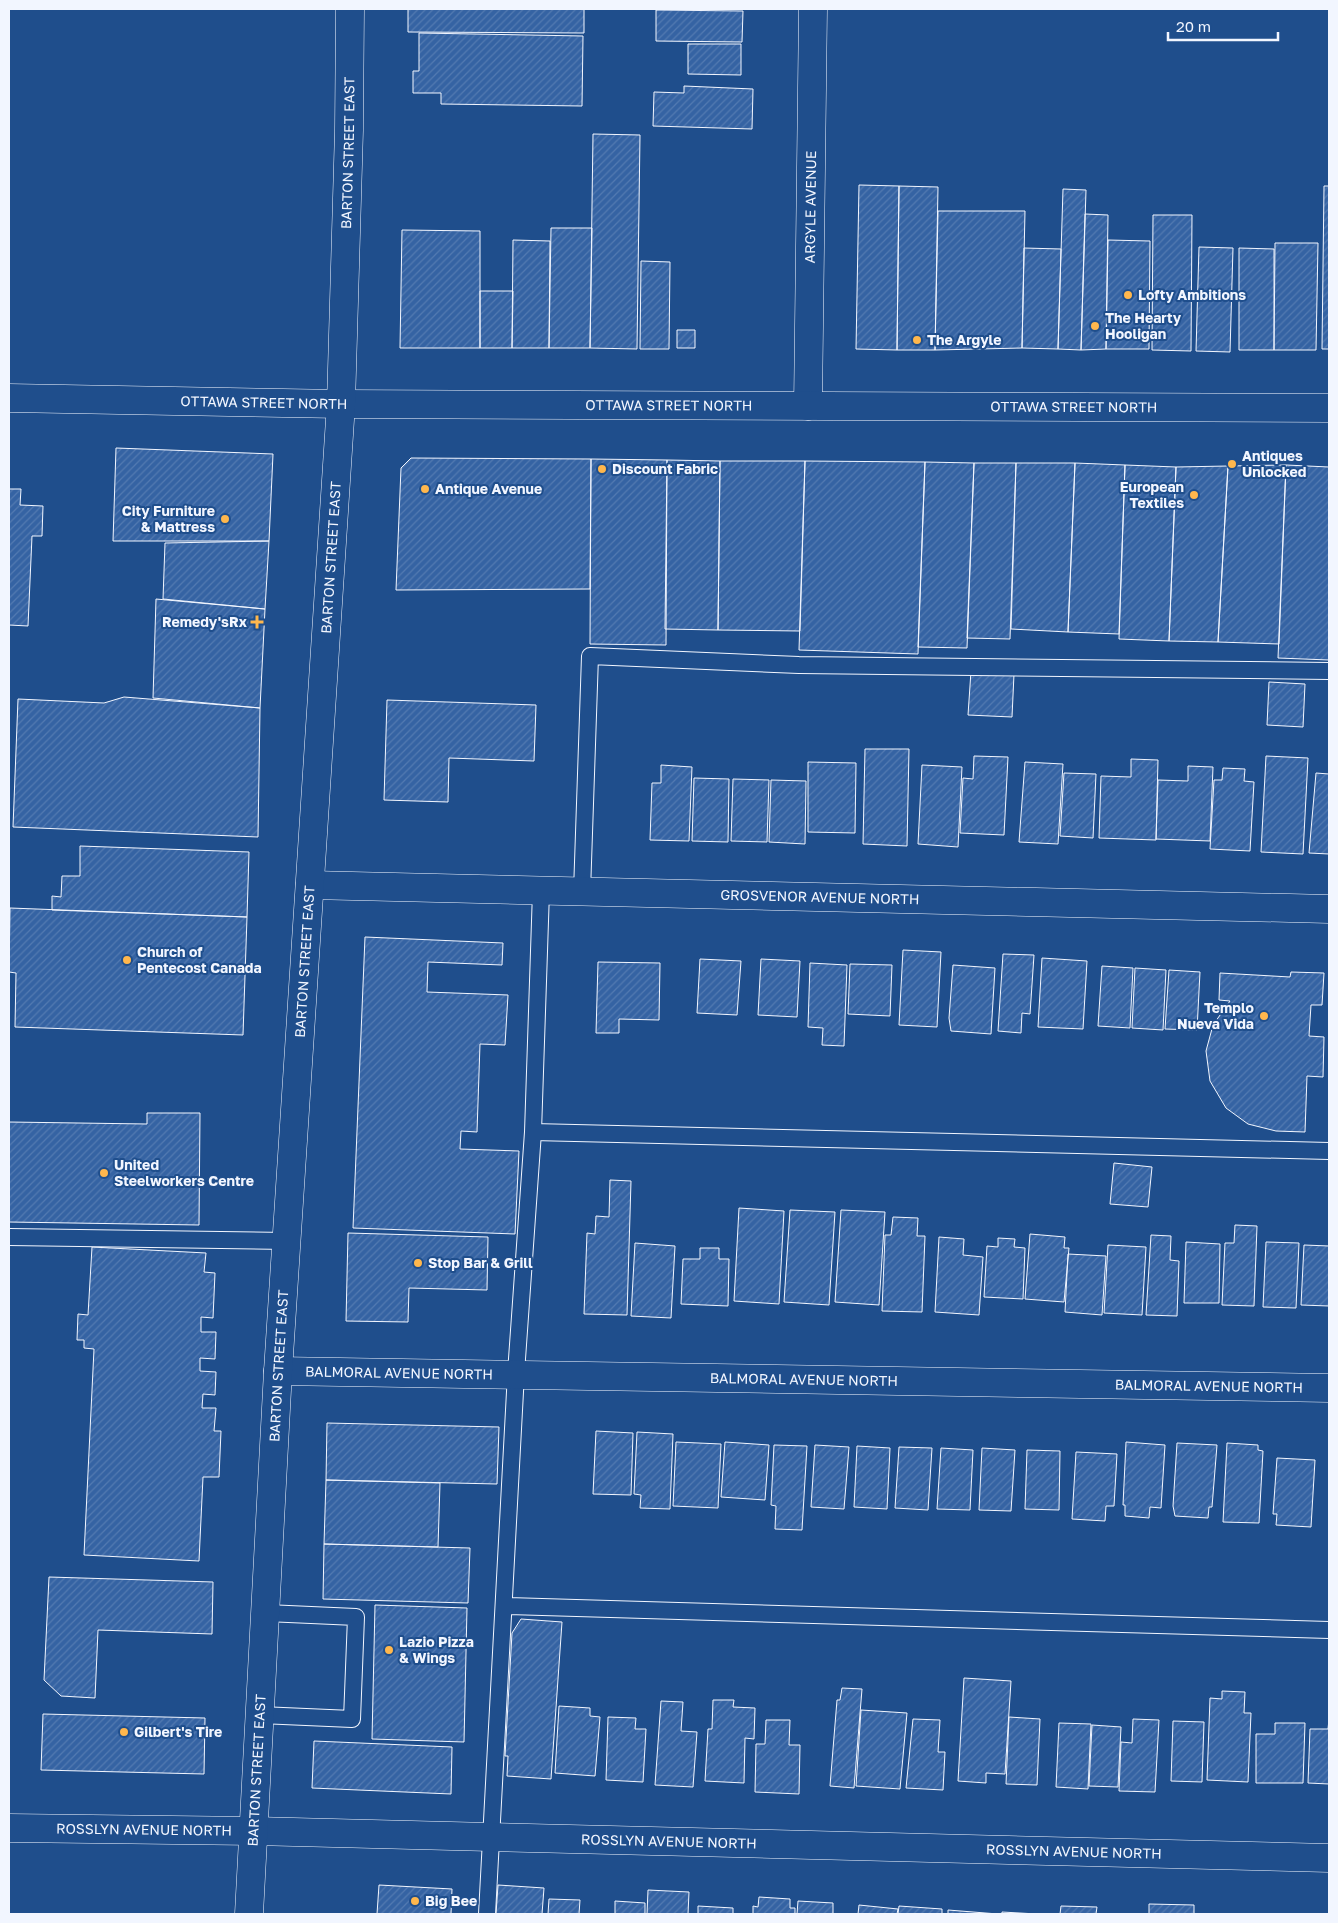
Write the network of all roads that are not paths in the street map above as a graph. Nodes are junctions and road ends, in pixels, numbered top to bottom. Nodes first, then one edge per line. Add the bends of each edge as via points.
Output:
1 (350, 9) edge
2 (813, 9) edge
3 (9, 398) edge
4 (341, 404) junction
5 (808, 406) junction
6 (1329, 408) edge
7 (1329, 671) edge
8 (310, 885) junction
9 (541, 891) junction
10 (582, 892) junction
11 (1329, 909) edge
12 (533, 1132) junction
13 (1329, 1150) edge
14 (9, 1237) edge
15 (287, 1241) junction
16 (278, 1371) junction
17 (516, 1373) junction
18 (1329, 1388) edge
19 (505, 1606) junction
20 (266, 1614) junction
21 (1329, 1630) edge
22 (260, 1715) junction
23 (9, 1828) edge
24 (254, 1831) junction
25 (492, 1837) junction
26 (1329, 1858) edge
27 (249, 1914) edge
28 (487, 1914) edge

1 - 4 street, BARTON STREET EAST
2 - 5 street, ARGYLE AVENUE
3 - 4 street, OTTAWA STREET NORTH
4 - 5 street, OTTAWA STREET NORTH
4 - 8 street, BARTON STREET EAST
5 - 6 street, OTTAWA STREET NORTH
7 - 10 lane via 799,665 590,656
8 - 9 street, GROSVENOR AVENUE NORTH
8 - 15 street, BARTON STREET EAST
9 - 10 street, GROSVENOR AVENUE NORTH
9 - 12 lane
10 - 11 street, GROSVENOR AVENUE NORTH
12 - 13 lane
12 - 17 lane
14 - 15 lane
15 - 16 street, BARTON STREET EAST
16 - 17 street, BALMORAL AVENUE NORTH
16 - 20 street, BARTON STREET EAST
17 - 18 street, BALMORAL AVENUE NORTH
17 - 19 lane
19 - 21 lane
19 - 25 lane
20 - 22 street, BARTON STREET EAST
20 - 22 lane via 356,1617 352,1719
22 - 24 street, BARTON STREET EAST
23 - 24 street, ROSSLYN AVENUE NORTH
24 - 25 street, ROSSLYN AVENUE NORTH
24 - 27 street, BARTON STREET EAST
25 - 26 street, ROSSLYN AVENUE NORTH
25 - 28 lane

